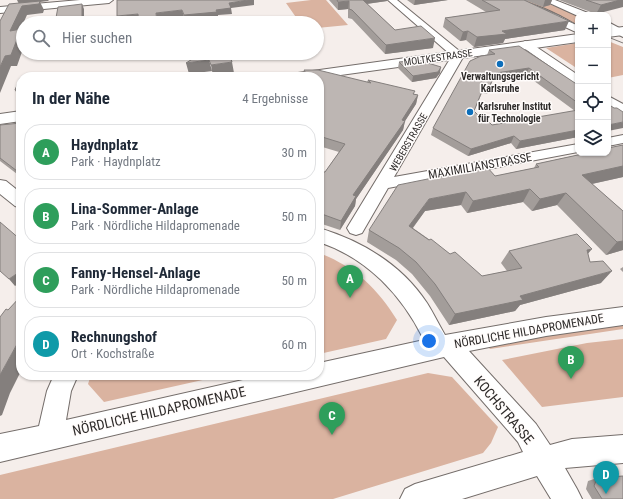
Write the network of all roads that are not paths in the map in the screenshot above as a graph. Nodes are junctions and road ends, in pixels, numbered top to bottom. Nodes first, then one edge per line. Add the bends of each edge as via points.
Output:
1 (4, 0) edge
2 (108, 0) edge
3 (392, 0) edge
4 (511, 0) edge
5 (547, 0) edge
6 (0, 9) edge
7 (577, 12) edge
8 (575, 28) edge
9 (575, 38) edge
10 (525, 44) junction
11 (457, 54) junction
12 (324, 73) edge
13 (575, 78) edge
14 (611, 102) edge
15 (623, 110) edge
16 (16, 117) edge
17 (0, 119) edge
18 (623, 139) edge
19 (611, 141) edge
20 (575, 149) edge
21 (383, 184) junction
22 (0, 185) edge
23 (16, 198) edge
24 (324, 236) edge
25 (352, 236) junction
26 (623, 316) edge
27 (444, 346) junction
28 (324, 374) edge
29 (64, 380) edge
30 (296, 380) edge
31 (50, 436) junction
32 (0, 448) edge
33 (623, 449) edge
34 (543, 460) junction
35 (415, 499) edge
36 (567, 499) edge

1 - 6 street
2 - 6 street
3 - 11 street
4 - 8 street
5 - 7 street
9 - 10 main road, MOLTKESTRASSE
10 - 11 main road, MOLTKESTRASSE
10 - 13 street
11 - 12 main road, MOLTKESTRASSE
11 - 21 street, WEBERSTRASSE
14 - 15 street
16 - 17 main road
18 - 19 street
20 - 21 street, MAXIMILIANSTRASSE
21 - 25 street, WEBERSTRASSE
22 - 23 street
24 - 25 street, KOCHSTRASSE
25 - 27 street, KOCHSTRASSE via 363,254 392,277 406,293
26 - 27 street, NÖRDLICHE HILDAPROMENADE via 578,321
27 - 28 street, NÖRDLICHE HILDAPROMENADE
27 - 34 street, KOCHSTRASSE via 527,433
29 - 31 street
30 - 31 street, NÖRDLICHE HILDAPROMENADE
31 - 32 street, NÖRDLICHE HILDAPROMENADE
33 - 34 street via 572,453
34 - 35 street
34 - 36 street, KOCHSTRASSE

